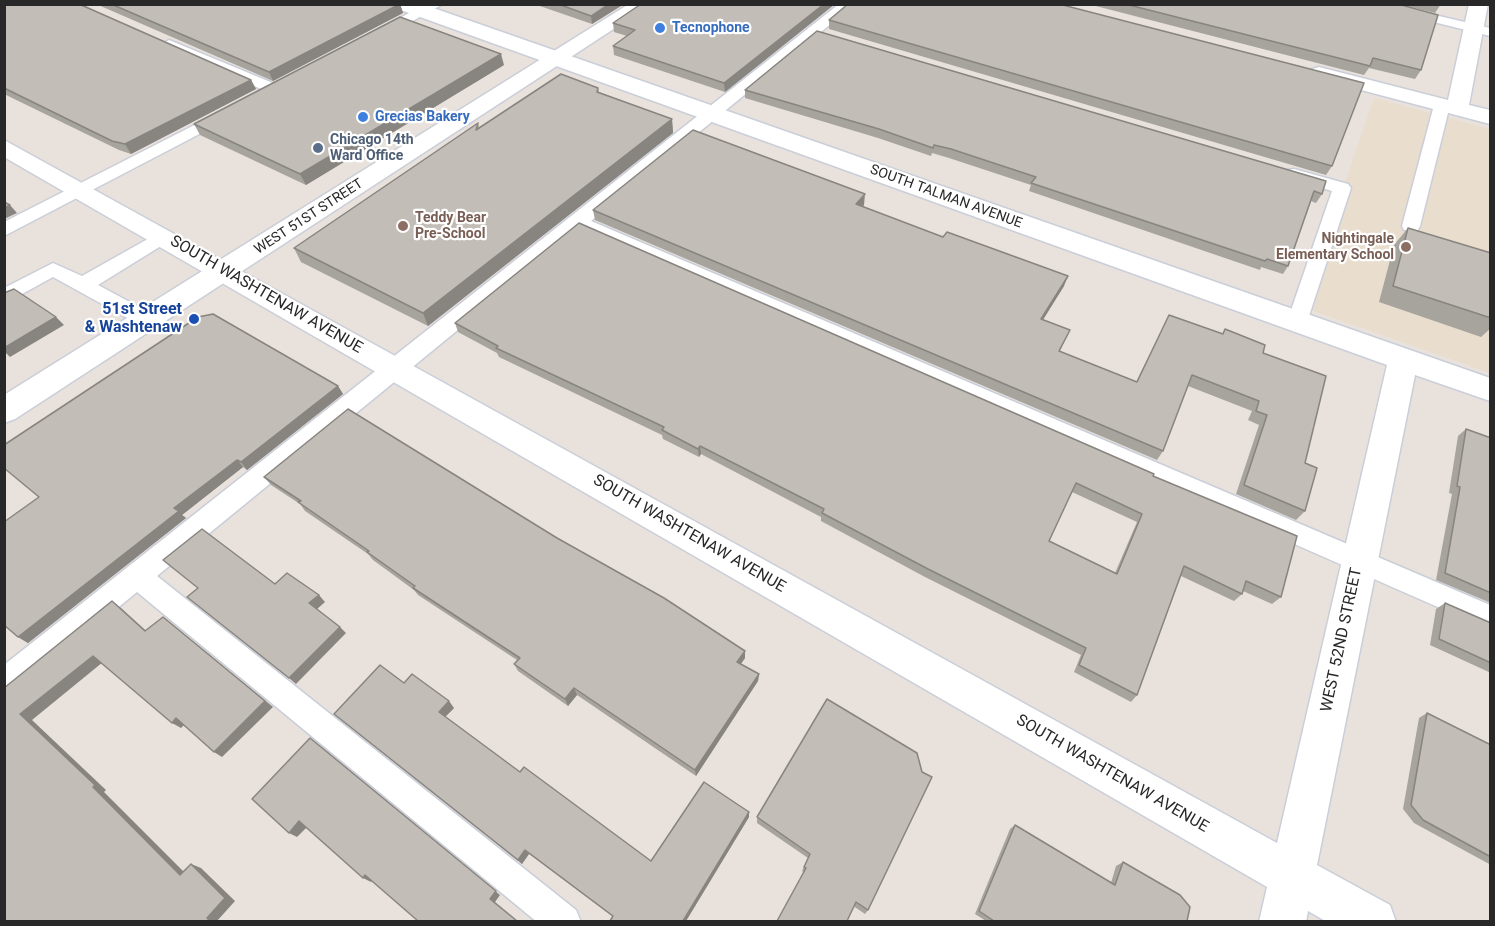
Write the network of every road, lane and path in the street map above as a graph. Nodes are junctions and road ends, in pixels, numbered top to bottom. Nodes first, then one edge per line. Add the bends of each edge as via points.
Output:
1 (644, 4) edge
2 (848, 4) edge
3 (1368, 4) edge
4 (1479, 4) edge
5 (420, 7) edge
6 (1482, 31) edge
7 (814, 32) junction
8 (153, 38) edge
9 (837, 39) edge
10 (366, 41) edge
11 (557, 59) junction
12 (1301, 68) edge
13 (1450, 107) junction
14 (712, 114) junction
15 (1491, 117) edge
16 (4, 147) edge
17 (1274, 168) edge
18 (81, 190) junction
19 (578, 222) junction
20 (1411, 226) edge
21 (4, 230) edge
22 (162, 237) junction
23 (224, 271) junction
24 (82, 285) junction
25 (4, 297) edge
26 (147, 320) junction
27 (1297, 322) junction
28 (1403, 359) junction
29 (395, 368) junction
30 (1491, 390) edge
31 (4, 411) edge
32 (1359, 560) junction
33 (136, 576) junction
34 (1491, 618) edge
35 (4, 683) edge
36 (1292, 876) junction
37 (564, 921) edge
38 (1282, 921) edge
39 (1372, 921) edge

1 - 11 street, WEST 51ST STREET
2 - 7 lane
3 - 6 lane
4 - 6 street
5 - 10 lane
5 - 11 street, SOUTH TALMAN AVENUE
6 - 13 street
7 - 9 lane
7 - 14 lane
8 - 18 lane via 279,87
11 - 14 street, SOUTH TALMAN AVENUE
11 - 23 street, WEST 51ST STREET
12 - 13 street
13 - 15 street
13 - 20 lane
14 - 19 lane
14 - 27 street, SOUTH TALMAN AVENUE
16 - 18 street, SOUTH WASHTENAW AVENUE
17 - 27 lane via 1342,188
18 - 21 lane
18 - 22 street, SOUTH WASHTENAW AVENUE
19 - 29 lane
19 - 32 lane
22 - 23 street, SOUTH WASHTENAW AVENUE
22 - 24 lane
23 - 26 street, WEST 51ST STREET
23 - 29 street, SOUTH WASHTENAW AVENUE
24 - 25 lane via 52,270
24 - 26 lane
26 - 31 street, WEST 51ST STREET
27 - 28 street, SOUTH TALMAN AVENUE
28 - 30 street, SOUTH TALMAN AVENUE
28 - 32 street, WEST 52ND STREET
29 - 33 lane
29 - 36 street, SOUTH WASHTENAW AVENUE
32 - 34 lane
32 - 36 street, WEST 52ND STREET
33 - 35 lane
33 - 37 lane
36 - 38 street, WEST 52ND STREET
36 - 39 street, SOUTH WASHTENAW AVENUE

